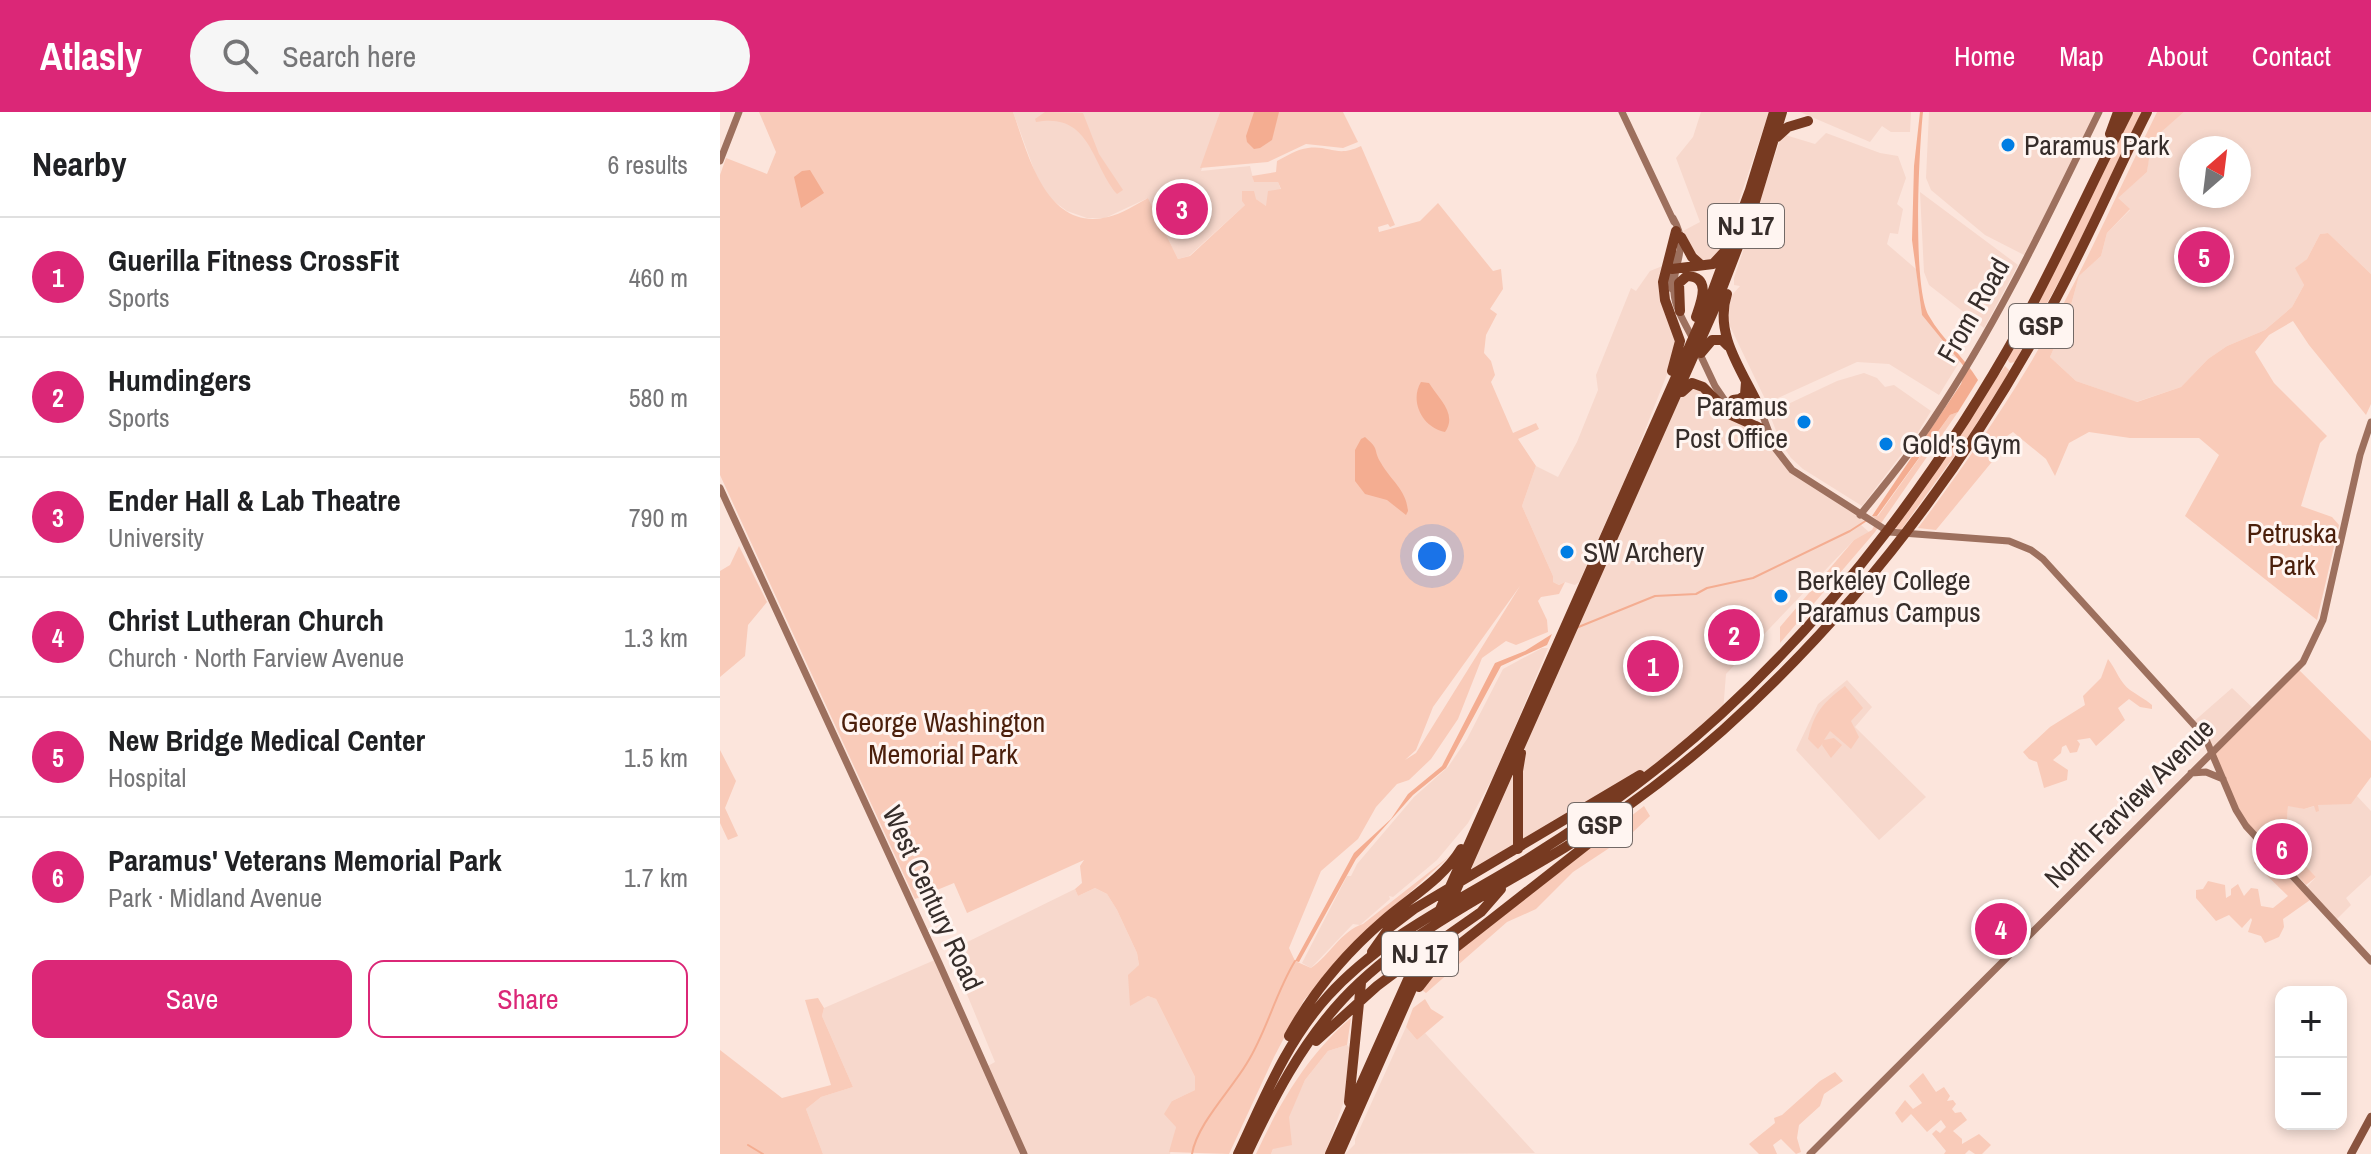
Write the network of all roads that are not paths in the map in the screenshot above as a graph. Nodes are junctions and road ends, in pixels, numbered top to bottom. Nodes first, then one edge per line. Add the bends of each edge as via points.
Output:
1 (739, 112) edge
2 (1622, 112) edge
3 (1774, 112) edge
4 (1782, 112) edge
5 (1789, 112) edge
6 (2099, 112) edge
7 (2118, 112) edge
8 (2128, 112) edge
9 (2147, 112) edge
10 (1773, 141) junction
11 (720, 161) edge
12 (2092, 185) junction
13 (1678, 234) junction
14 (1743, 235) junction
15 (1730, 246) junction
16 (1701, 265) junction
17 (1675, 268) junction
18 (1680, 311) junction
19 (1686, 353) junction
20 (1733, 354) junction
21 (1746, 380) junction
22 (1682, 384) junction
23 (1669, 393) junction
24 (1729, 401) junction
25 (1671, 406) junction
26 (1761, 411) junction
27 (2371, 422) edge
28 (1760, 428) junction
29 (1774, 445) junction
30 (720, 488) edge
31 (1863, 516) junction
32 (1567, 631) junction
33 (1527, 721) junction
34 (1689, 743) junction
35 (2212, 751) junction
36 (1678, 768) junction
37 (2188, 774) junction
38 (2223, 779) junction
39 (1497, 781) junction
40 (2371, 961) edge
41 (1397, 1023) junction
42 (1289, 1072) junction
43 (1258, 1110) junction
44 (2371, 1117) edge
45 (1344, 1123) junction
46 (1024, 1154) edge
47 (1238, 1154) edge
48 (1247, 1154) edge
49 (1330, 1154) edge
50 (1339, 1154) edge
51 (1810, 1154) edge
52 (2351, 1154) edge

1 - 11 street
2 - 13 street
3 - 15 highway, NJ 17
4 - 10 highway, NJ 17
5 - 10 highway via 1808,121 1788,127
6 - 31 street, From Road via 1971,360
7 - 12 highway
8 - 12 highway, GSP
9 - 36 highway, GSP via 2031,344 1914,521 1794,661
10 - 14 highway, NJ 17
12 - 34 highway, GSP via 2001,361 1893,522 1779,656
13 - 16 highway
13 - 17 street
13 - 23 highway via 1663,282 1680,341
14 - 20 highway via 1722,313
14 - 22 highway, NJ 17
15 - 16 highway via 1715,262
15 - 19 highway, NJ 17
16 - 17 highway
17 - 18 street
18 - 19 highway via 1679,283 1695,276 1703,290
18 - 24 street via 1719,391
19 - 23 highway, NJ 17
20 - 21 highway
20 - 22 highway via 1722,340 1712,340
21 - 24 highway via 1745,395
21 - 26 highway
22 - 25 highway, NJ 17
23 - 32 highway, NJ 17
24 - 26 street
24 - 28 street via 1734,412
25 - 28 highway via 1686,386 1698,384 1727,412
25 - 32 highway, NJ 17
26 - 29 street
27 - 35 street, North Farview Avenue via 2314,643 2292,675
28 - 29 street
29 - 31 street via 1792,470
30 - 46 street, West Century Road
31 - 35 street via 1894,534 2001,540 2031,550 2201,732
32 - 33 highway, NJ 17
33 - 39 highway, NJ 17
33 - 41 highway, NJ 17
33 - 42 highway via 1518,771 1520,839 1506,882 1475,917 1350,1009
34 - 43 highway, GSP via 1611,804 1356,969 1302,1028
34 - 45 highway via 1389,928 1369,960 1360,989
35 - 37 street, North Farview Avenue
35 - 38 street
36 - 41 highway via 1441,959
36 - 42 highway, GSP via 1599,826 1419,936 1371,972 1318,1029
37 - 38 street via 2206,772
37 - 51 street, North Farview Avenue
38 - 40 street via 2250,832
39 - 43 highway via 1455,859 1362,940 1314,997 1276,1062
39 - 45 highway, NJ 17
41 - 50 highway, NJ 17
42 - 48 highway, GSP
43 - 47 highway, GSP
44 - 52 main road
45 - 49 highway, NJ 17

